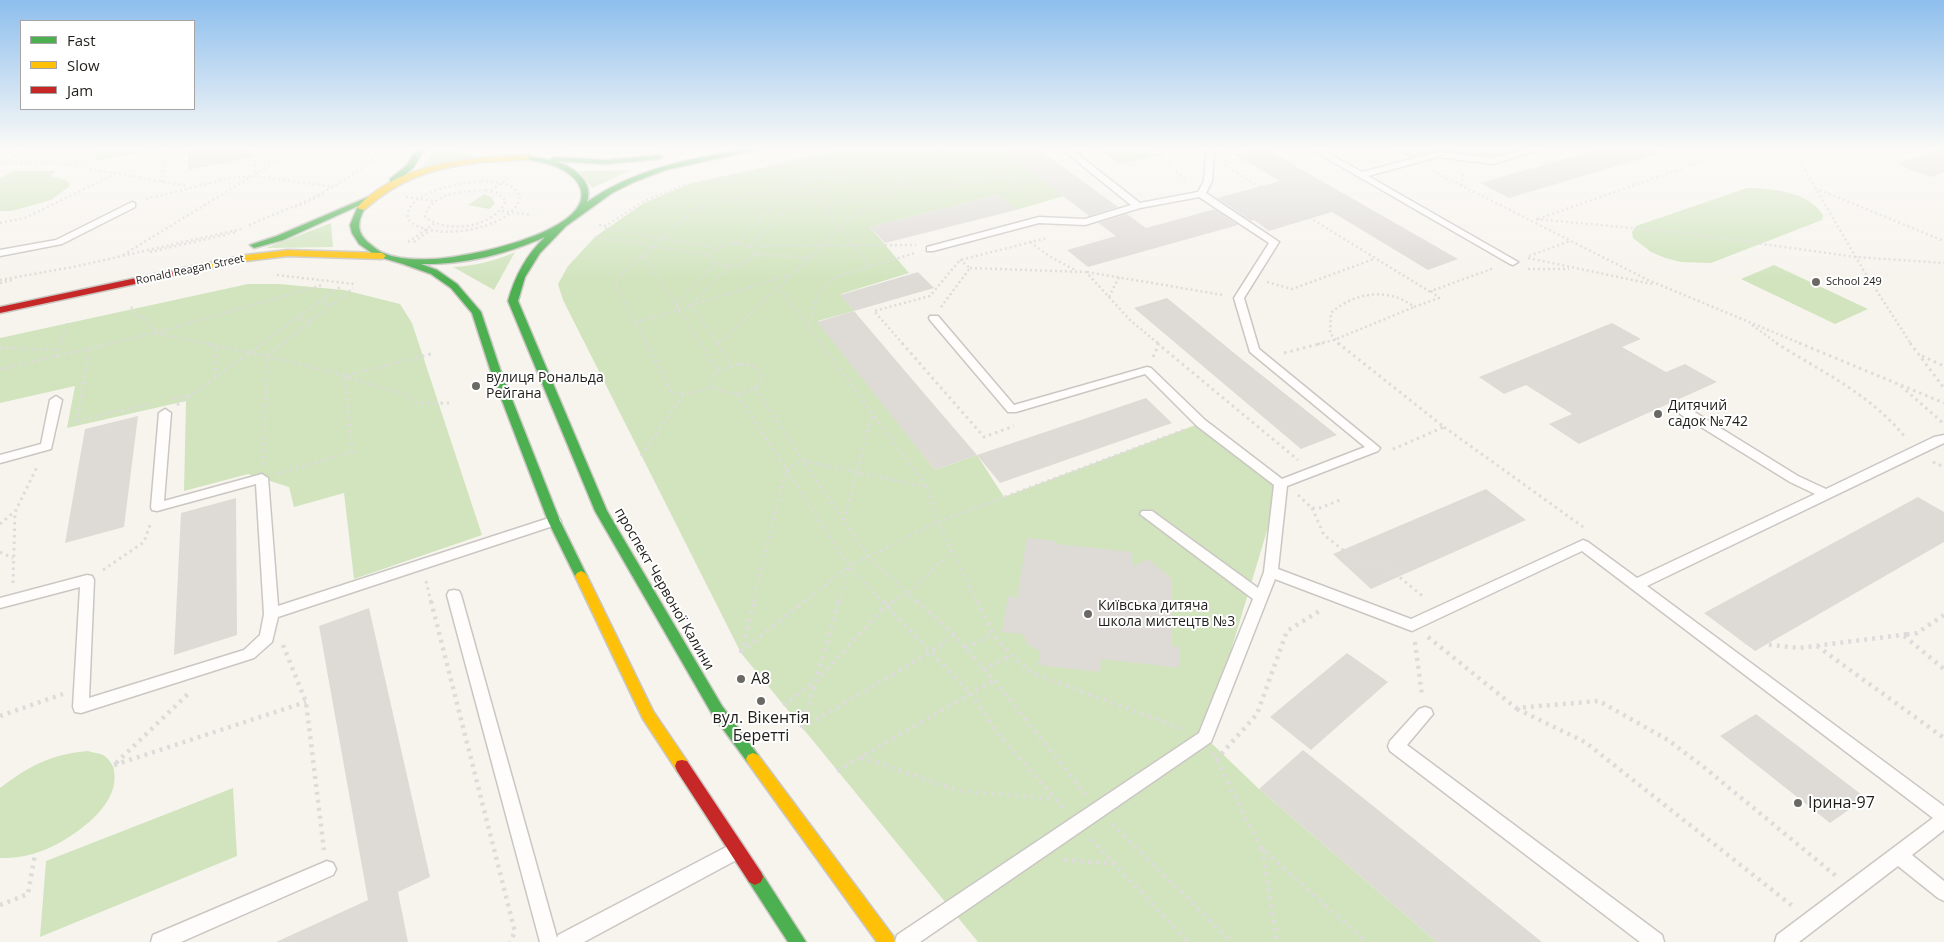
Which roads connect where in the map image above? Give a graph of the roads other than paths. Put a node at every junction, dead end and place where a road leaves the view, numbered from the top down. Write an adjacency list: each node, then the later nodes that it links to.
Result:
1 (379, 192): 7 (main road, Ronald Reagan Street)
2 (586, 192): 10 (main road)
3 (608, 192): 10 (main road)
4 (1120, 192): 9 (lane)
5 (1391, 192): 16 (lane)
6 (1201, 194): 9 (lane); 25 (lane)
7 (368, 199): 15 (main road); 17 (main road, Ronald Reagan Street)
8 (132, 205): 13 (lane)
9 (1138, 206): 12 (lane)
10 (576, 214): 11 (main road)
11 (562, 226): 14 (main road); 46 (main road, проспект Червоної Калини)
12 (930, 249)
13 (0, 253)
14 (403, 254): 15 (main road); 28 (main road)
15 (382, 256): 18 (main road, Ronald Reagan Street)
16 (1514, 262)
17 (58, 286)
18 (0, 310)
19 (934, 318): 25 (lane)
20 (56, 400): 24 (lane)
21 (1684, 411): 26 (lane)
22 (164, 414): 34 (lane)
23 (1944, 439): 26 (lane)
24 (0, 459)
25 (1288, 487): 29 (lane)
26 (1827, 494): 30 (lane)
27 (1147, 514): 32 (lane)
28 (554, 521): 34 (lane); 38 (main road)
29 (1271, 572): 30 (lane); 32 (lane)
30 (1636, 585): 36 (lane)
31 (454, 595): 43 (lane)
32 (1261, 598): 47 (lane)
33 (6, 602): 34 (lane)
34 (271, 614)
35 (1425, 714): 48 (lane)
36 (1944, 816)
37 (1944, 820): 39 (lane)
38 (736, 851): 44 (lane); 45 (main road)
39 (1898, 855): 41 (lane); 49 (lane)
40 (326, 869): 42 (lane)
41 (1944, 892)
42 (160, 942)
43 (549, 942)
44 (564, 942)
45 (798, 942)
46 (887, 942)
47 (904, 942)
48 (1655, 942)
49 (1784, 942)

